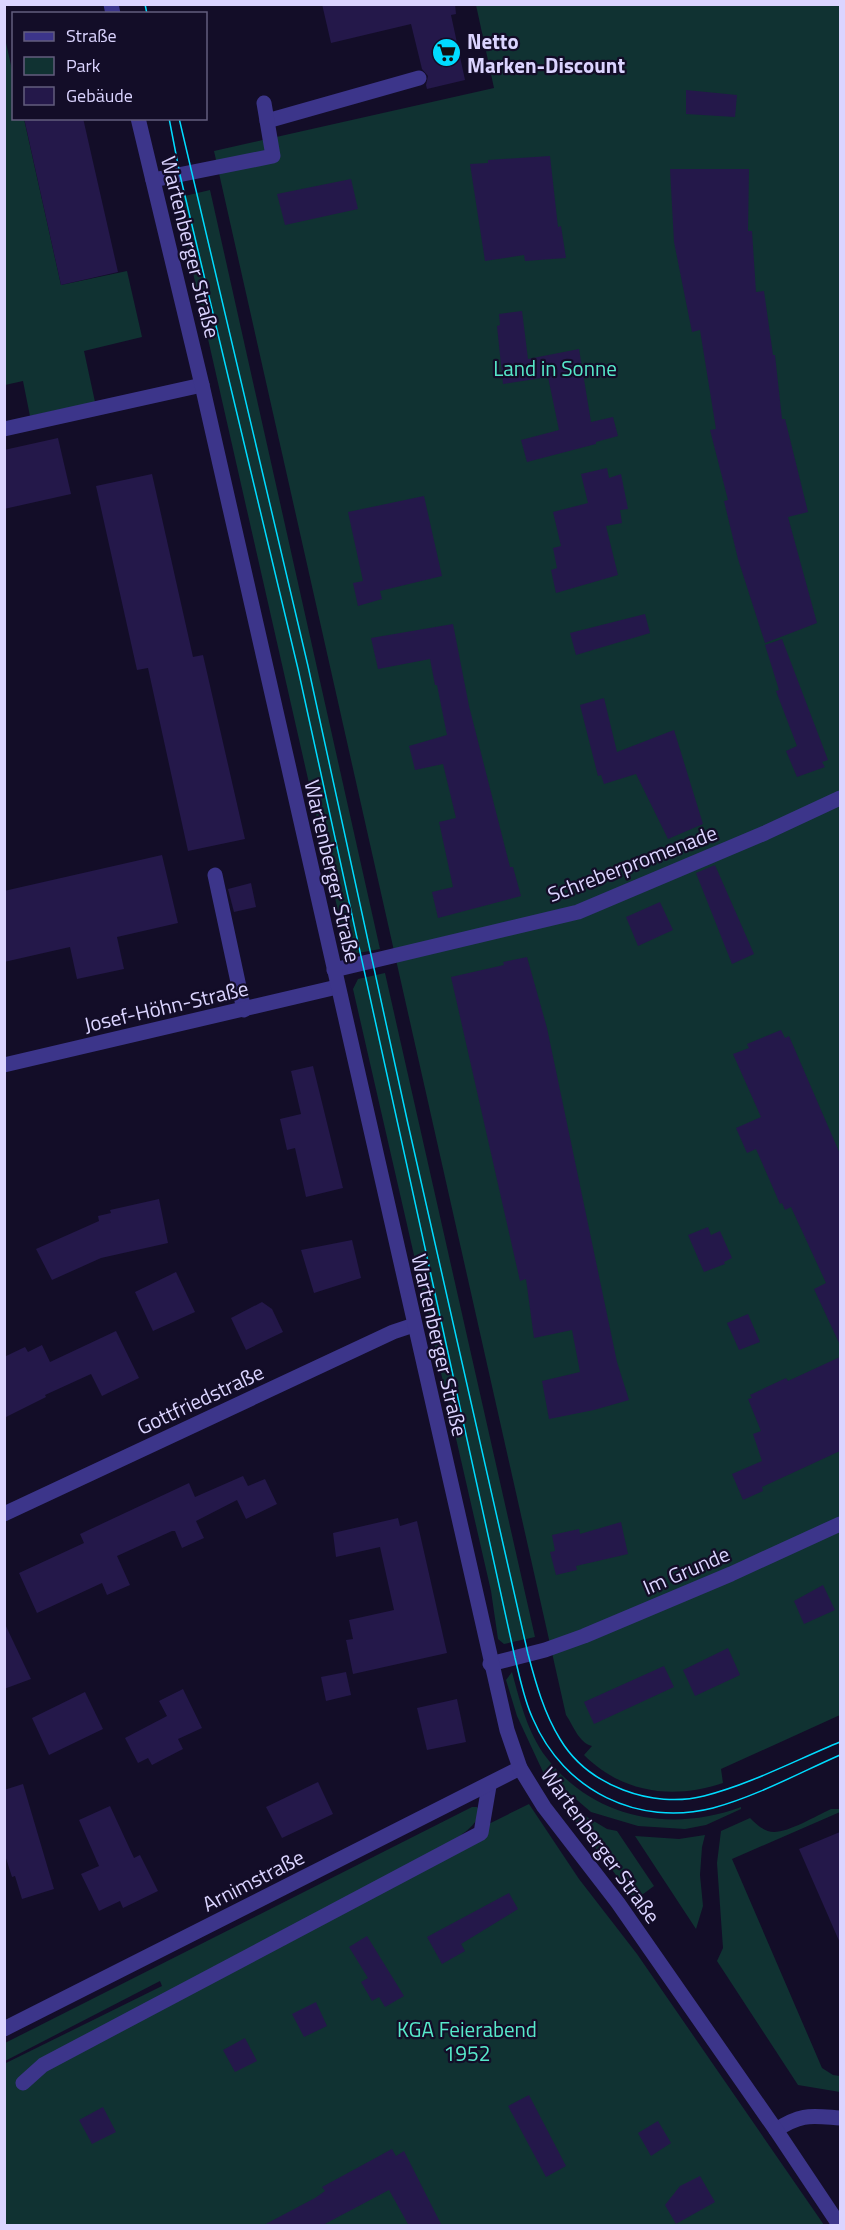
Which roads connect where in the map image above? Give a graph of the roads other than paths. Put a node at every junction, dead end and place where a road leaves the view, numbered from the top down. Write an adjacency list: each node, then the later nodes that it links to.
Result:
1 (419, 78): 4 (street)
2 (264, 103): 4 (street)
3 (138, 120): 5 (street, Wartenberger Straße)
4 (267, 121): 5 (street)
5 (153, 180): 6 (street, Wartenberger Straße)
6 (202, 385): 7 (street); 10 (street, Wartenberger Straße)
7 (4, 429)
8 (840, 798): 10 (street, Schreberpromenade)
9 (215, 875): 12 (street)
10 (334, 970): 11 (street, Wartenberger Straße)
11 (337, 987): 12 (street, Josef-Höhn-Straße); 14 (street, Wartenberger Straße)
12 (244, 1010): 13 (street, Josef-Höhn-Straße)
13 (4, 1065)
14 (414, 1325): 15 (street, Gottfriedstraße); 17 (street, Wartenberger Straße)
15 (4, 1514)
16 (840, 1524): 17 (street, Im Grunde)
17 (490, 1664): 18 (street, Wartenberger Straße)
18 (520, 1768): 19 (street, Arnimstraße); 23 (street, Wartenberger Straße)
19 (489, 1786): 20 (street, Arnimstraße); 21 (street)
20 (4, 2028)
21 (23, 2083)
22 (840, 2118): 23 (street)
23 (776, 2130): 24 (street, Wartenberger Straße)
24 (840, 2226)

